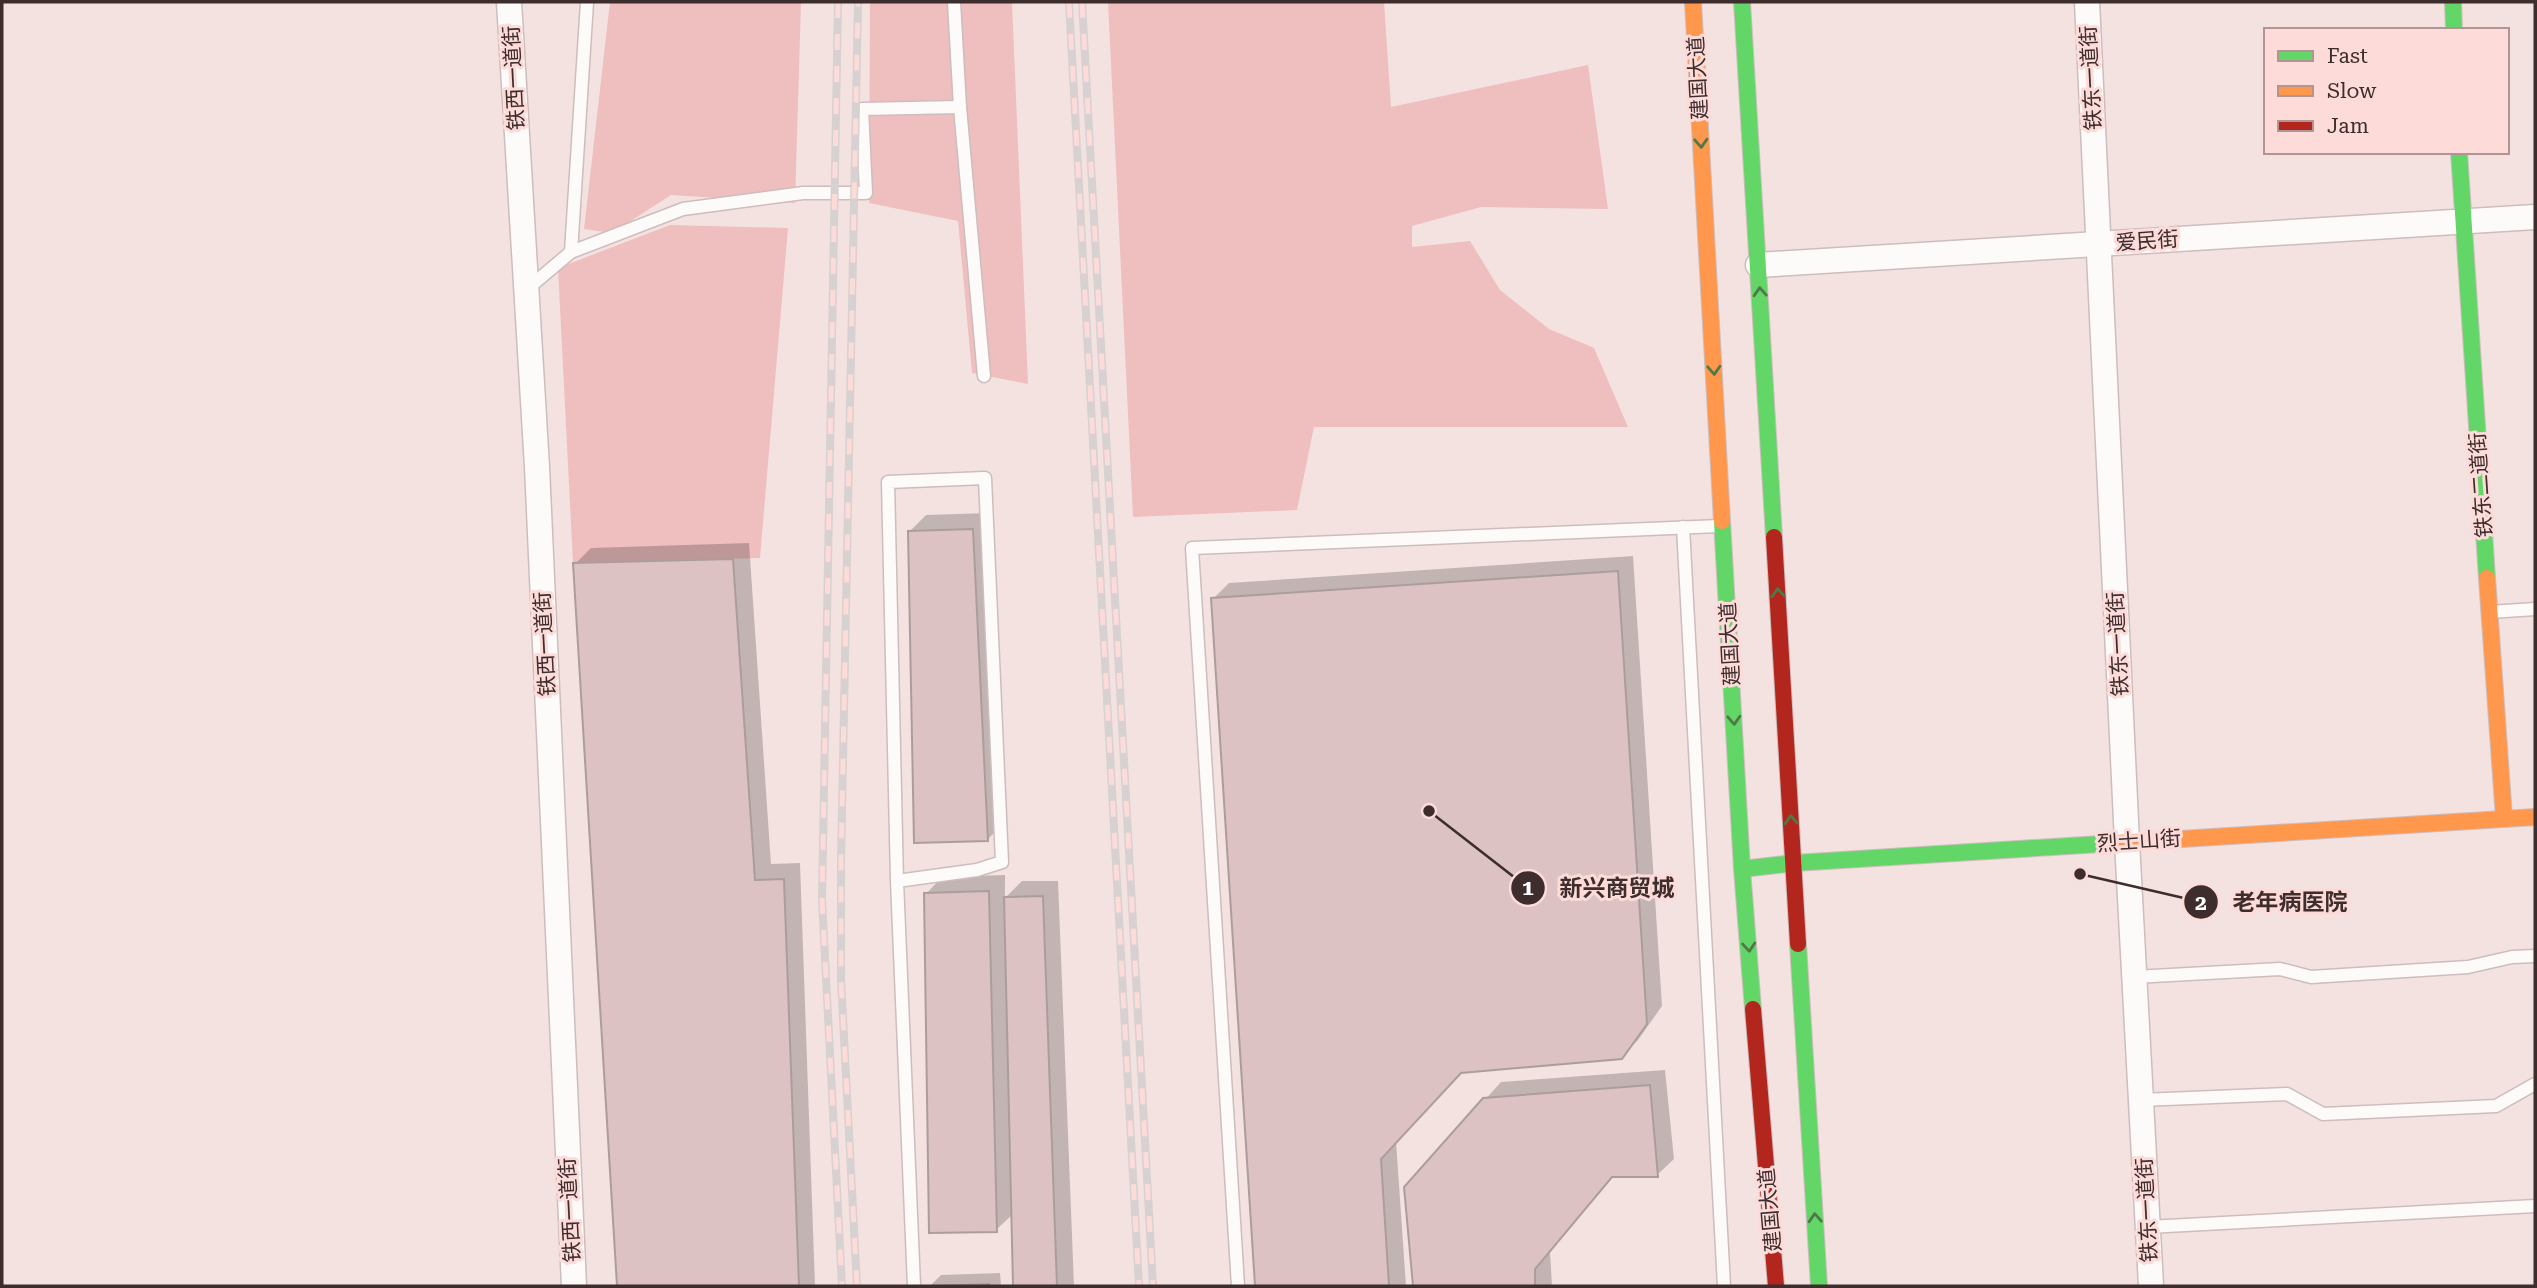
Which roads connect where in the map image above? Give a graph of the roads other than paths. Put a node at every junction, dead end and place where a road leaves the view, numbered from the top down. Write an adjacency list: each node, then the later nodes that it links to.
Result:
1 (509, 2): 16 (street, 铁西一道街)
2 (587, 2): 14 (lane)
3 (954, 2): 9 (lane)
4 (1693, 2): 18 (main road, 建国大道, one-way to 18)
5 (1742, 2): 15 (main road, 建国大道)
6 (2087, 2): 13 (street, 铁东一道街)
7 (2453, 2): 8 (main road)
8 (2454, 28)
9 (960, 107): 14 (lane); 17 (lane)
10 (2459, 154): 12 (main road, 铁东二道街)
11 (2535, 216): 12 (street, 爱民街)
12 (2462, 222): 13 (street, 爱民街); 21 (main road, 铁东二道街)
13 (2099, 244): 15 (street, 爱民街); 24 (street, 铁东一道街)
14 (571, 252): 16 (lane)
15 (1758, 265): 25 (main road, 建国大道, one-way to 15)
16 (526, 290): 34 (street, 铁西一道街)
17 (984, 376)
18 (1723, 525): 19 (lane); 26 (main road, 建国大道, one-way to 26)
19 (1683, 527): 36 (lane); 37 (lane)
20 (2535, 609): 21 (lane)
21 (2490, 612): 23 (main road, 铁东二道街)
22 (2535, 817): 23 (main road, 烈士山街)
23 (2504, 818): 24 (main road, 烈士山街)
24 (2127, 842): 25 (main road, 烈士山街); 29 (street, 铁东一道街)
25 (1794, 863): 26 (main road, 烈士山街); 39 (main road, 建国大道, one-way to 25)
26 (1742, 869): 38 (main road, 建国大道, one-way to 38)
27 (897, 881): 27 (lane); 35 (lane)
28 (2535, 956): 29 (lane)
29 (2134, 977): 31 (street, 铁东一道街)
30 (2535, 1084): 31 (lane)
31 (2141, 1100): 33 (street, 铁东一道街)
32 (2535, 1206): 33 (lane)
33 (2148, 1227): 40 (street, 铁东一道街)
34 (574, 1286)
35 (914, 1286)
36 (1238, 1286)
37 (1724, 1286)
38 (1776, 1286)
39 (1819, 1286)
40 (2151, 1286)

